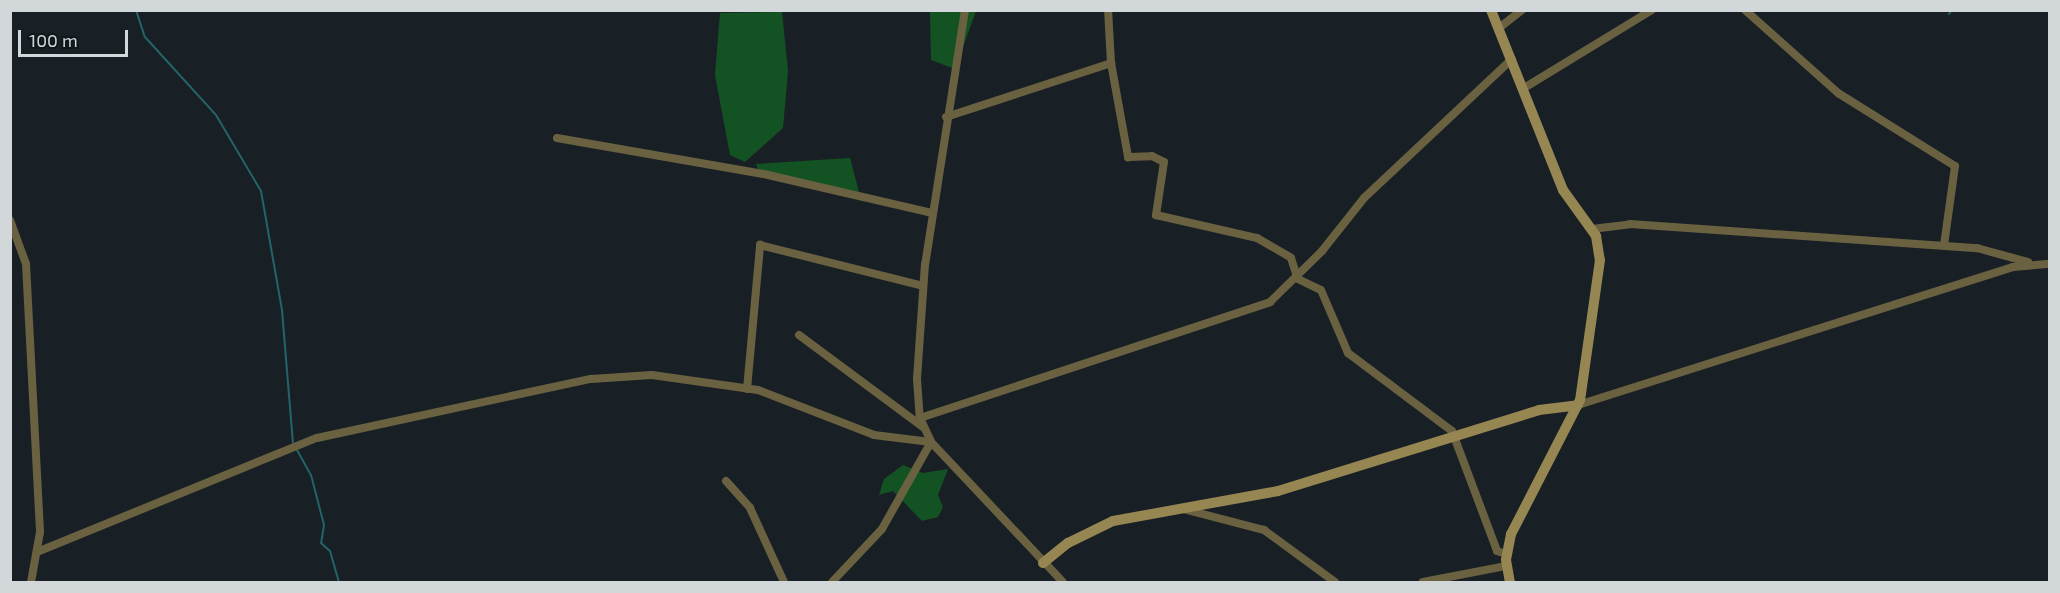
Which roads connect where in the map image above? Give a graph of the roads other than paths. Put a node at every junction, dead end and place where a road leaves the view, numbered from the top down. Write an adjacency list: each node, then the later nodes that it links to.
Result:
1 (965, 10): 11 (street)
2 (1108, 10): 9 (street)
3 (1491, 10): 7 (street)
4 (1522, 10): 7 (street)
5 (1652, 10): 10 (street)
6 (1745, 10): 16 (street)
7 (1499, 28): 8 (street)
8 (1512, 59): 10 (street); 19 (street)
9 (1111, 63): 11 (street); 19 (street)
10 (1524, 88): 15 (street)
11 (946, 117): 13 (street)
12 (557, 138): 13 (street)
13 (932, 213): 20 (street)
14 (10, 220): 30 (street)
15 (1592, 229): 16 (street); 23 (street)
16 (1944, 245): 17 (street)
17 (2029, 262): 18 (street); 23 (street)
18 (2049, 264)
19 (1296, 275): 24 (street); 26 (street)
20 (923, 286): 22 (street); 24 (street)
21 (799, 335): 25 (street)
22 (747, 388): 27 (street); 30 (street)
23 (1578, 405): 26 (street); 31 (street)
24 (920, 418): 25 (street)
25 (924, 428): 27 (street)
26 (1454, 436): 29 (street); 31 (street)
27 (931, 442): 32 (street); 36 (street)
28 (726, 481): 35 (street)
29 (1183, 509): 32 (street); 38 (street)
30 (37, 552): 34 (street)
31 (1506, 554): 33 (street)
32 (1043, 563): 37 (street)
33 (1506, 566): 39 (street); 40 (street)
34 (31, 582)
35 (784, 582)
36 (832, 582)
37 (1063, 582)
38 (1335, 582)
39 (1423, 582)
40 (1510, 582)

